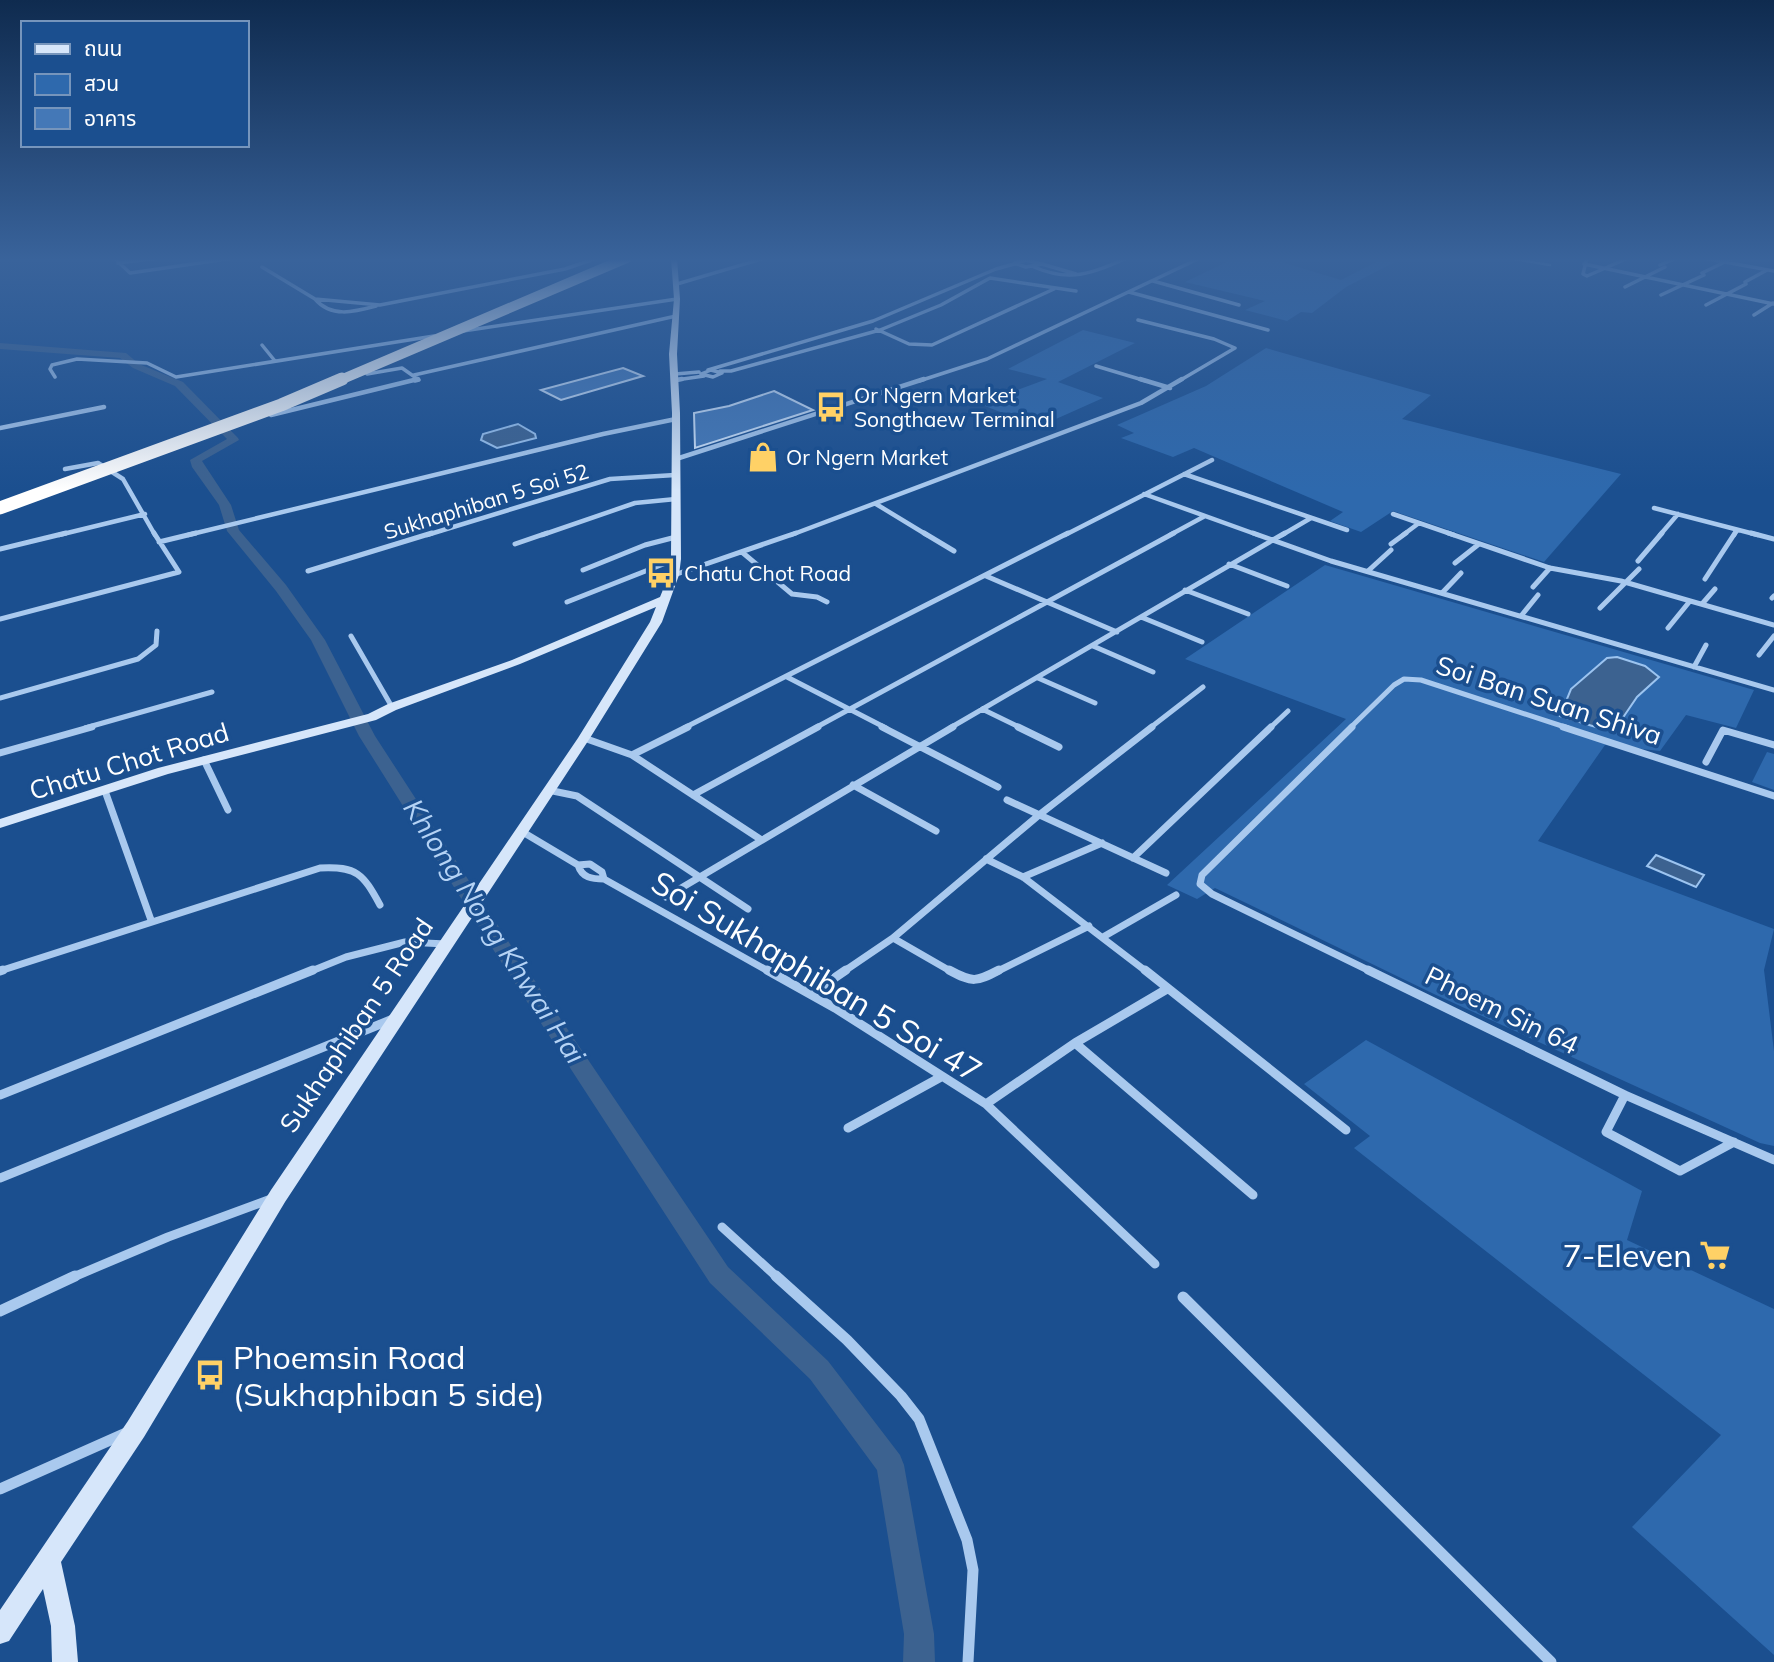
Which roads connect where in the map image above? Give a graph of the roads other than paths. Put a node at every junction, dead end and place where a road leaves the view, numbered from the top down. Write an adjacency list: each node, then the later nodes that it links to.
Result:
1 (431, 336): 32 (highway)
2 (440, 336): 13 (street)
3 (444, 336): 34 (highway, bridge)
4 (589, 336): 17 (street)
5 (676, 336): 19 (main road, Sukhaphiban 5 Road)
6 (823, 336): 15 (street)
7 (858, 336): 15 (street)
8 (889, 336): 9 (street)
9 (953, 336)
10 (1036, 336): 25 (street)
11 (1198, 336): 20 (street)
12 (261, 345): 13 (street)
13 (275, 361): 18 (street)
14 (1096, 366): 20 (street)
15 (705, 373): 19 (street)
16 (367, 374): 17 (street)
17 (414, 375): 23 (street)
18 (55, 377)
19 (676, 377): 22 (main road, Sukhaphiban 5 Road)
20 (1171, 388): 33 (street)
21 (104, 407): 24 (street)
22 (676, 419): 25 (main road, Sukhaphiban 5 Road); 47 (street)
23 (250, 420)
24 (0, 428)
25 (676, 459): 29 (main road, Sukhaphiban 5 Road)
26 (1212, 460): 28 (street)
27 (65, 469): 36 (street)
28 (1184, 474): 30 (street); 40 (street)
29 (675, 475): 31 (main road, Sukhaphiban 5 Road); 60 (street, Sukhaphiban 5 Soi 52)
30 (1144, 494): 39 (street); 64 (street)
31 (676, 499): 44 (main road, Sukhaphiban 5 Road); 48 (street)
32 (0, 501)
33 (876, 504): 51 (street); 52 (street)
34 (0, 508)
35 (1654, 508): 38 (street)
36 (145, 514): 47 (street); 50 (street)
37 (1393, 514): 41 (street)
38 (1678, 514): 43 (street); 54 (street)
39 (1205, 516): 46 (street); 77 (street)
40 (1311, 518): 42 (street); 46 (street)
41 (1419, 523): 49 (street); 61 (street)
42 (1347, 530)
43 (1737, 530): 45 (street); 65 (street)
44 (676, 537): 53 (main road, Sukhaphiban 5 Road); 59 (street)
45 (1774, 539)
46 (1272, 541): 56 (street); 61 (street)
47 (159, 542): 83 (street)
48 (516, 544)
49 (1479, 544): 55 (street); 57 (street)
50 (0, 549)
51 (954, 551)
52 (743, 553): 63 (street); 76 (street)
53 (676, 559): 63 (main road, Sukhaphiban 5 Road); 75 (street)
54 (1638, 561)
55 (1455, 563)
56 (1229, 564): 67 (street); 70 (street)
57 (1550, 568): 66 (street); 68 (street)
58 (1639, 569): 66 (street)
59 (583, 570)
60 (308, 571)
61 (1368, 571): 71 (street)
62 (1461, 573): 71 (street)
63 (674, 575): 73 (main road, Sukhaphiban 5 Road)
64 (986, 576): 77 (street); 96 (street)
65 (1705, 579)
66 (1626, 583): 74 (street); 79 (street)
67 (1287, 586)
68 (1533, 587)
69 (1715, 589): 78 (street)
70 (1185, 590): 80 (street); 82 (street)
71 (1442, 593): 81 (street)
72 (1538, 595): 81 (street)
73 (665, 599): 103 (main road, Chatu Chot Road); 107 (main road, Sukhaphiban 5 Road)
74 (1690, 601): 78 (street); 85 (street)
75 (567, 602)
76 (827, 602)
77 (1046, 602): 87 (street); 105 (street)
78 (1702, 604): 84 (street)
79 (1600, 608)
80 (1248, 614)
81 (1521, 616): 94 (street)
82 (1141, 617): 87 (street); 90 (street)
83 (0, 619)
84 (1774, 625)
85 (1668, 628)
86 (157, 631): 101 (street)
87 (1116, 632): 92 (street)
88 (351, 636): 103 (street)
89 (1774, 636): 93 (street)
90 (1202, 642)
91 (1706, 645): 94 (street)
92 (1093, 646): 95 (street); 97 (street)
93 (1759, 655)
94 (1694, 667): 99 (street)
95 (1153, 672)
96 (787, 677): 105 (street); 112 (street)
97 (1038, 678): 102 (street); 104 (street)
98 (1203, 687): 123 (street)
99 (1774, 690)
100 (212, 691): 111 (street)
101 (0, 698)
102 (1095, 703)
103 (392, 708): 113 (main road, Chatu Chot Road)
104 (982, 709): 108 (street); 110 (street)
105 (849, 710): 108 (street); 119 (street)
106 (1288, 711): 129 (street)
107 (584, 738): 112 (street); 118 (main road, Sukhaphiban 5 Road)
108 (920, 746): 115 (street); 116 (street)
109 (1774, 746): 114 (street)
110 (1059, 747)
111 (0, 753)
112 (632, 755): 119 (street)
113 (204, 760): 117 (main road, Chatu Chot Road); 122 (street)
114 (1706, 762)
115 (853, 785): 126 (street); 127 (street)
116 (998, 787)
117 (105, 790): 124 (main road, Chatu Chot Road); 141 (street)
118 (548, 790): 125 (main road, Sukhaphiban 5 Road); 133 (street)
119 (693, 795): 127 (street)
120 (1774, 796): 136 (street, Soi Ban Suan Shiva)
121 (1007, 800): 123 (street)
122 (228, 810)
123 (1040, 815): 128 (street); 130 (street)
124 (0, 824)
125 (521, 831): 131 (street, Soi Sukhaphiban 5 Soi 47); 145 (main road, Sukhaphiban 5 Road)
126 (936, 831)
127 (760, 839): 133 (street)
128 (1101, 843): 129 (street); 134 (street)
129 (1133, 858): 132 (street)
130 (986, 859): 134 (street); 144 (street)
131 (578, 865): 135 (street, Soi Sukhaphiban 5 Soi 47); 135 (street, Soi Sukhaphiban 5 Soi 47)
132 (1166, 873)
133 (698, 876): 138 (street); 140 (street)
134 (1023, 877): 142 (street)
135 (604, 879): 148 (street, Soi Sukhaphiban 5 Soi 47)
136 (1212, 894): 153 (street, Phoem Sin 64)
137 (1176, 895): 143 (street)
138 (666, 897)
139 (380, 905): 141 (street)
140 (748, 909)
141 (151, 920): 146 (street)
142 (1088, 926): 143 (street); 144 (street)
143 (1103, 937): 147 (street)
144 (893, 938): 148 (street)
145 (446, 944): 149 (main road, Sukhaphiban 5 Road); 152 (street)
146 (0, 971)
147 (1167, 989): 150 (street); 156 (street)
148 (811, 994): 151 (street, Soi Sukhaphiban 5 Soi 47)
149 (396, 1018): 159 (street); 161 (main road, Sukhaphiban 5 Road)
150 (1075, 1043): 154 (street); 160 (street)
151 (941, 1077): 154 (street, Soi Sukhaphiban 5 Soi 47); 155 (street)
152 (0, 1095)
153 (1625, 1095): 157 (street, Phoem Sin 64); 157 (street)
154 (986, 1104): 163 (street, Soi Sukhaphiban 5 Soi 47)
155 (848, 1128)
156 (1346, 1130)
157 (1734, 1142): 158 (street, Phoem Sin 64)
158 (1774, 1160)
159 (0, 1178)
160 (1253, 1195)
161 (278, 1196): 165 (street); 166 (main road, Sukhaphiban 5 Road)
162 (722, 1227): 171 (street)
163 (1155, 1264)
164 (1183, 1297): 172 (street)
165 (0, 1311)
166 (136, 1429): 167 (street); 168 (main road, Sukhaphiban 5 Road)
167 (0, 1489)
168 (48, 1559): 169 (main road, Sukhaphiban 5 Road); 170 (main road)
169 (0, 1632)
170 (65, 1662)
171 (968, 1662)
172 (1551, 1662)

